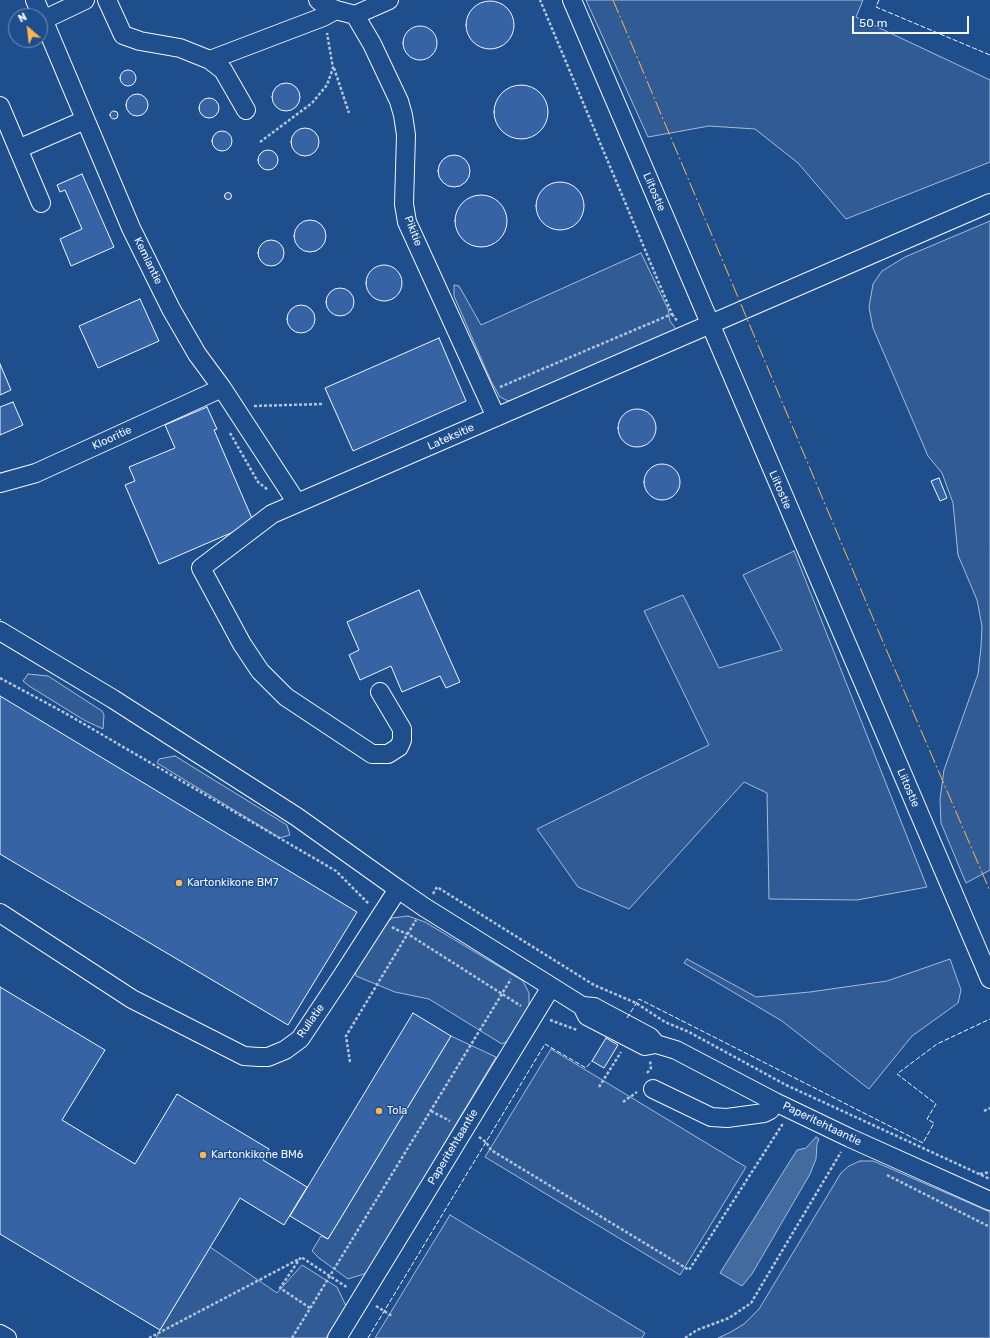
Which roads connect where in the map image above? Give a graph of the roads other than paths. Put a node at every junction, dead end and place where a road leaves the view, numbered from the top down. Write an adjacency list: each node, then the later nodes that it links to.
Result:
1 (85, 0): 7 (street)
2 (108, 0): 9 (street)
3 (389, 0): 6 (street)
4 (572, 0): 16 (street, Liitostie)
5 (326, 9): 6 (street); 9 (street)
6 (355, 15): 18 (street, Pikitie)
7 (48, 18)
8 (48, 32): 12 (street, Kemiantie)
9 (210, 60): 11 (street)
10 (0, 106): 13 (street)
11 (246, 110)
12 (85, 120): 13 (street); 17 (street, Kemiantie)
13 (18, 149): 14 (street)
14 (41, 203)
15 (990, 203): 16 (street, Lateksitie)
16 (711, 324): 18 (street, Lateksitie); 25 (street, Liitostie)
17 (222, 388): 19 (street, Klooritie); 20 (street, Kemiantie)
18 (496, 417): 20 (street, Lateksitie)
19 (0, 483)
20 (294, 498): 22 (street, Lateksitie)
21 (0, 631): 23 (street)
22 (380, 692)
23 (398, 889): 24 (street, Rullatie); 26 (street)
24 (0, 913)
25 (990, 979)
26 (551, 987): 28 (street, Paperitehtaantie); 32 (street, Paperitehtaantie)
27 (653, 1089): 28 (street)
28 (775, 1102): 29 (street, Paperitehtaantie)
29 (990, 1201)
30 (0, 1334): 31 (street)
31 (7, 1338)
32 (337, 1338)

